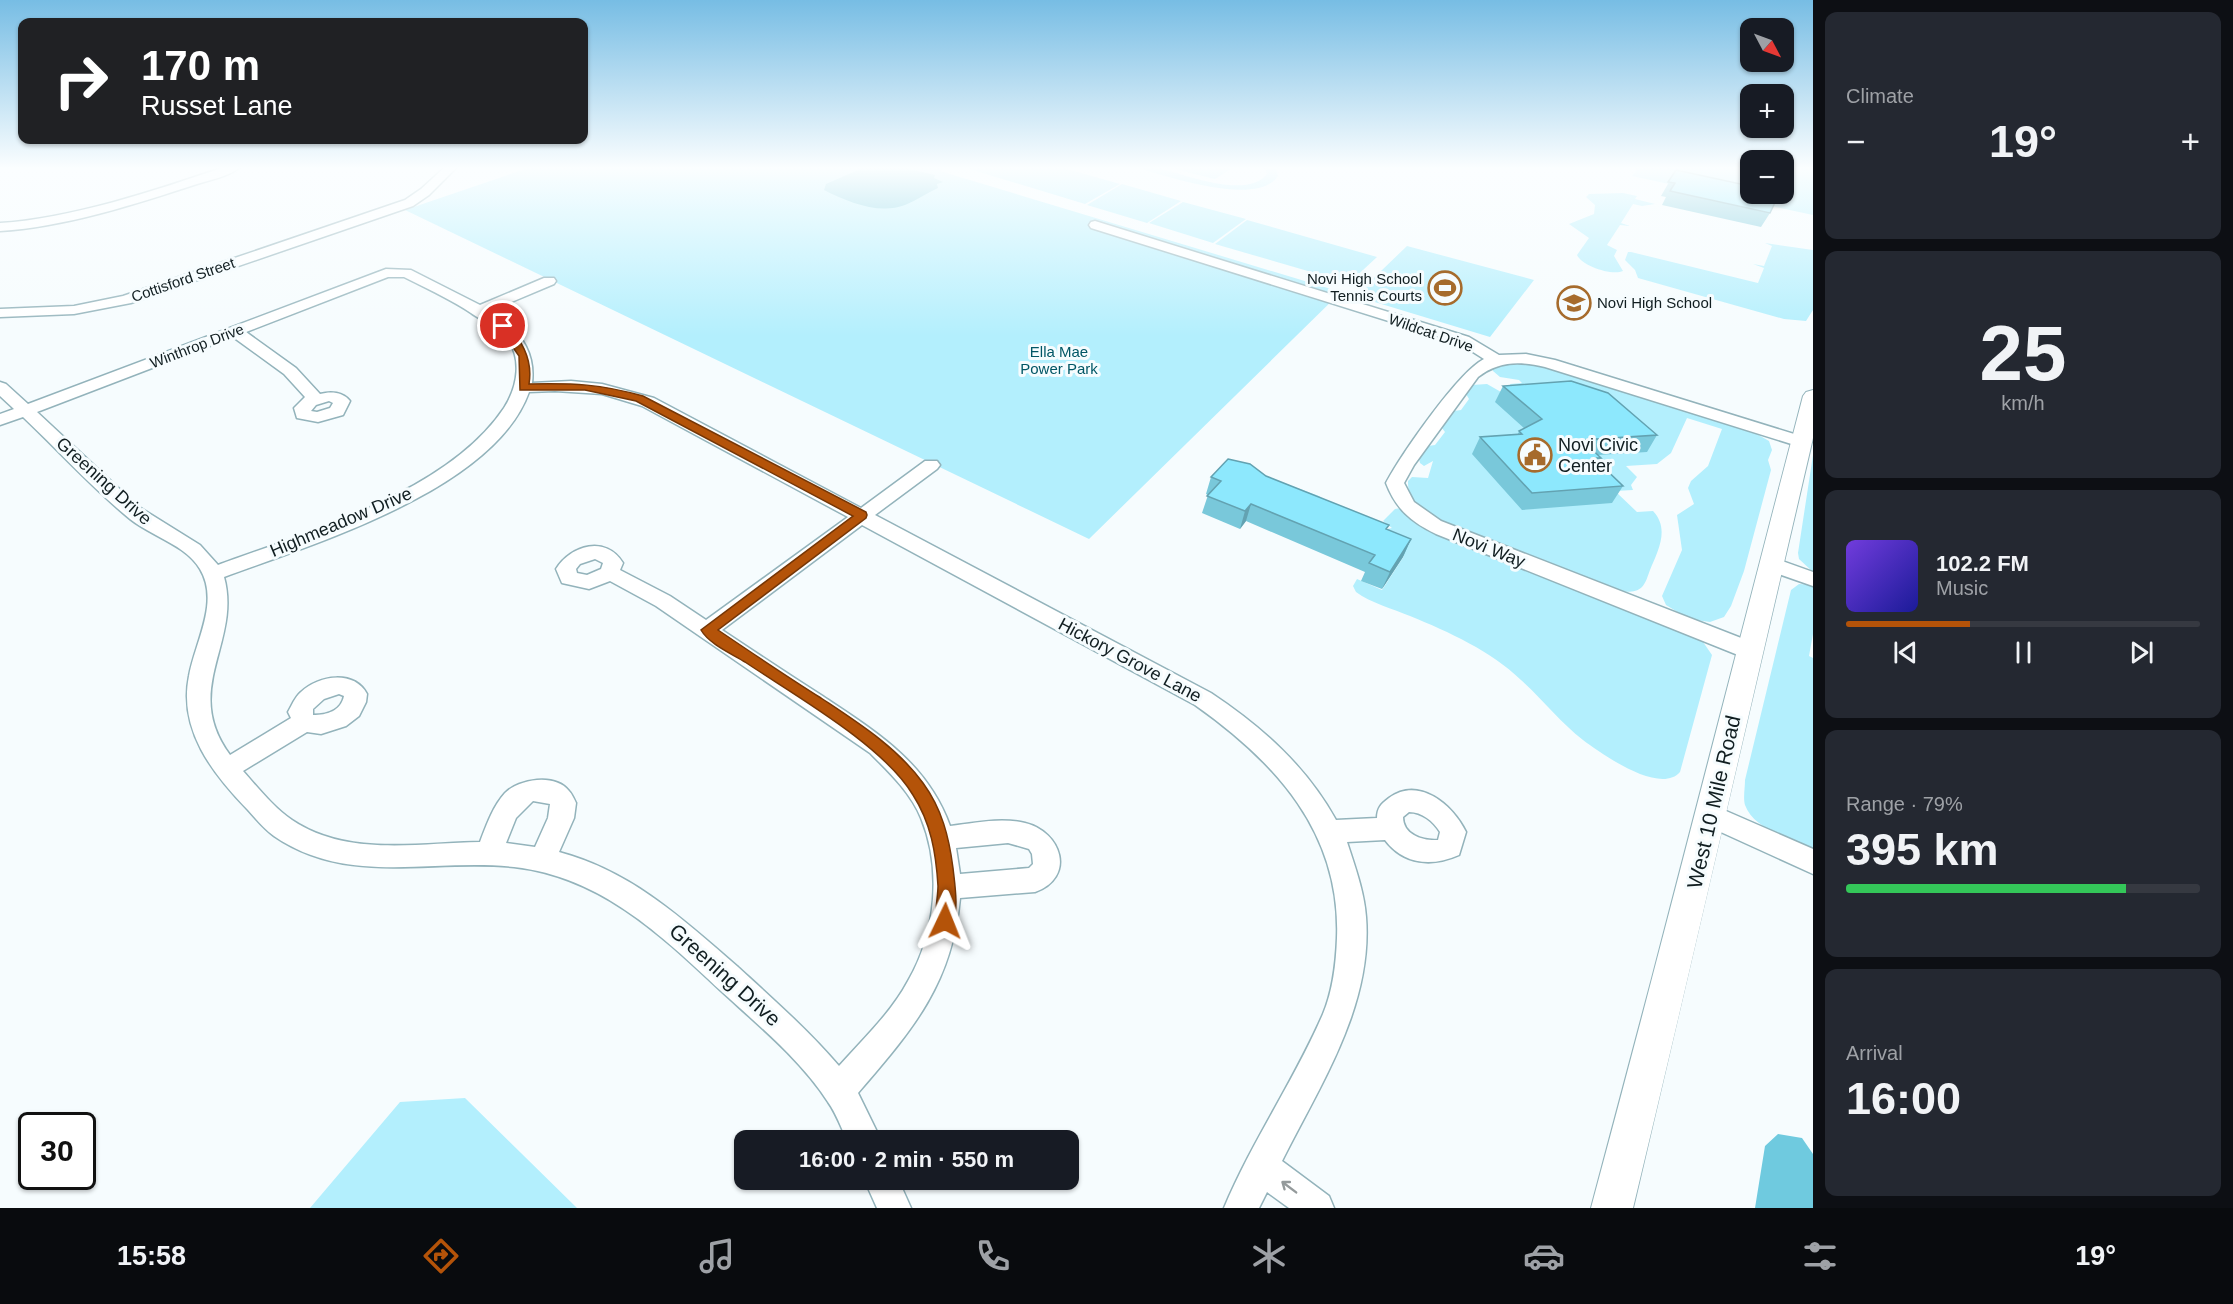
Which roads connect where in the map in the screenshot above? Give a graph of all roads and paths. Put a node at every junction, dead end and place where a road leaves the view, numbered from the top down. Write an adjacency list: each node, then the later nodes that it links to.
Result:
1 (32, 223): 4 (street)
2 (349, 223): 8 (street, Cottisford Street)
3 (1095, 225): 10 (street, Wildcat Drive)
4 (0, 227)
5 (395, 273): 7 (street, Highmeadow Drive); 9 (street, Winthrop Drive)
6 (549, 281): 7 (street)
7 (477, 311): 12 (street, Highmeadow Drive)
8 (0, 313)
9 (235, 331): 14 (street); 15 (street, Winthrop Drive)
10 (1496, 360): 17 (street, Wildcat Drive); 25 (street, Novi Way)
11 (0, 387): 15 (street, Greening Drive)
12 (524, 388): 19 (street, Hickory Grove Lane); 22 (street, Highmeadow Drive)
13 (1813, 396): 17 (main road, West 10 Mile Road)
14 (316, 399)
15 (25, 411): 16 (street, Winthrop Drive); 22 (street, Greening Drive)
16 (0, 420)
17 (1801, 442): 20 (main road, West 10 Mile Road)
18 (931, 465): 19 (street)
19 (861, 515): 24 (street); 30 (street, Hickory Grove Lane)
20 (1771, 564): 23 (street); 25 (main road, West 10 Mile Road)
21 (609, 573): 24 (street)
22 (213, 574): 27 (street, Greening Drive)
23 (1813, 579)
24 (708, 630): 31 (street)
25 (1751, 651): 28 (main road, West 10 Mile Road)
26 (304, 722): 27 (street)
27 (225, 770): 32 (street, Greening Drive)
28 (1710, 815): 34 (street); 43 (main road, West 10 Mile Road)
29 (1391, 828): 30 (street)
30 (1331, 832): 38 (street, Hickory Grove Lane)
31 (941, 838): 35 (street); 35 (street)
32 (489, 854): 33 (street, Greening Drive); 33 (street)
33 (542, 860): 36 (street, Greening Drive)
34 (1813, 862)
35 (946, 887): 36 (street)
36 (839, 1090): 37 (street, Greening Drive)
37 (860, 1130)
38 (1261, 1166): 41 (street, Hickory Grove Lane); 42 (street, one-way to 38)
39 (886, 1190): 40 (street)
40 (894, 1208)
41 (1241, 1208)
42 (1317, 1208)
43 (1612, 1208)

